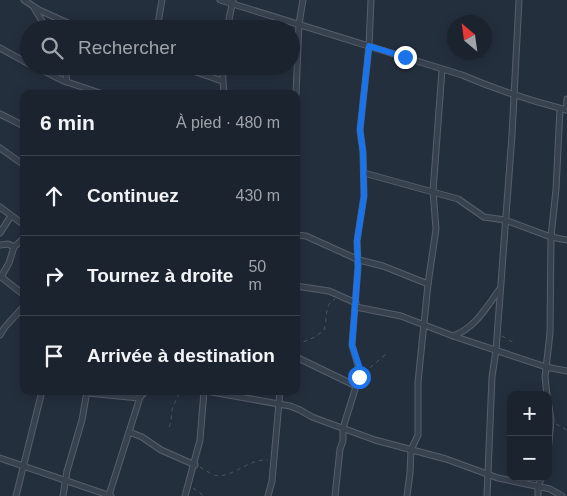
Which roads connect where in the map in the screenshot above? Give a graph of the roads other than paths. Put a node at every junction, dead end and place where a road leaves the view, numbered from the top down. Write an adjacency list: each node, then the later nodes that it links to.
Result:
1 (24, 0): 8 (street)
2 (162, 0): 11 (street)
3 (220, 0): 7 (street)
4 (303, 0): 14 (street)
5 (371, 0): 16 (street)
6 (519, 0): 30 (street)
7 (233, 2): 12 (street); 13 (street)
8 (32, 5): 9 (street); 10 (street)
9 (41, 20)
10 (62, 20)
11 (159, 20)
12 (229, 20)
13 (284, 20)
14 (300, 20)
15 (300, 24): 16 (street)
16 (369, 46): 19 (street); 37 (street)
17 (0, 48): 18 (street)
18 (20, 59)
19 (442, 70): 30 (street); 38 (street)
20 (53, 75): 26 (street)
21 (65, 75): 26 (street)
22 (205, 75): 25 (street)
23 (222, 75): 25 (street)
24 (297, 75): 29 (street)
25 (222, 81): 28 (street)
26 (67, 82): 27 (street)
27 (91, 90)
28 (223, 90)
29 (296, 90)
30 (515, 96): 32 (street); 41 (street)
31 (567, 99): 32 (street)
32 (564, 110): 45 (street)
33 (0, 114): 34 (street)
34 (20, 124)
35 (0, 148): 36 (street)
36 (20, 162)
37 (364, 173): 38 (street); 50 (street)
38 (433, 191): 41 (street); 52 (street)
39 (0, 207): 40 (street)
40 (11, 216): 42 (street); 43 (street)
41 (505, 220): 45 (street); 54 (street)
42 (20, 222)
43 (0, 233)
44 (300, 235): 50 (street)
45 (551, 237): 46 (street); 63 (street)
46 (567, 240)
47 (20, 242): 49 (street)
48 (0, 245): 49 (street)
49 (14, 247): 51 (street)
50 (359, 260): 52 (street); 56 (street)
51 (0, 276): 55 (street)
52 (428, 284): 58 (street)
53 (300, 287): 56 (street)
54 (500, 288): 60 (street); 61 (street)
55 (20, 292)
56 (356, 305): 58 (street); 65 (street)
57 (20, 310): 59 (street)
58 (424, 326): 60 (street); 79 (street)
59 (0, 335)
60 (452, 336): 61 (street)
61 (496, 350): 63 (street); 83 (street)
62 (300, 359): 65 (street)
63 (546, 367): 64 (street); 66 (street)
64 (567, 372)
65 (356, 386): 77 (street)
66 (547, 391)
67 (41, 395): 82 (street)
68 (86, 395): 84 (street)
69 (113, 395): 75 (street)
70 (140, 395): 75 (street)
71 (142, 395): 75 (street)
72 (205, 395): 81 (street)
73 (228, 395): 76 (street)
74 (280, 395): 76 (street)
75 (139, 398): 78 (street)
76 (279, 404): 77 (street); 91 (street)
77 (342, 428): 79 (street); 92 (street)
78 (129, 432): 81 (street); 89 (street)
79 (411, 450): 83 (street); 93 (street)
80 (0, 458): 82 (street)
81 (194, 465): 90 (street)
82 (25, 466): 84 (street); 87 (street)
83 (487, 474): 86 (street); 94 (street)
84 (65, 479): 88 (street); 89 (street)
85 (540, 481): 86 (street)
86 (538, 486): 95 (street); 96 (street)
87 (16, 496)
88 (63, 496)
89 (110, 496)
90 (185, 496)
91 (268, 496)
92 (335, 496)
93 (407, 496)
94 (487, 496)
95 (538, 496)
96 (562, 496)

